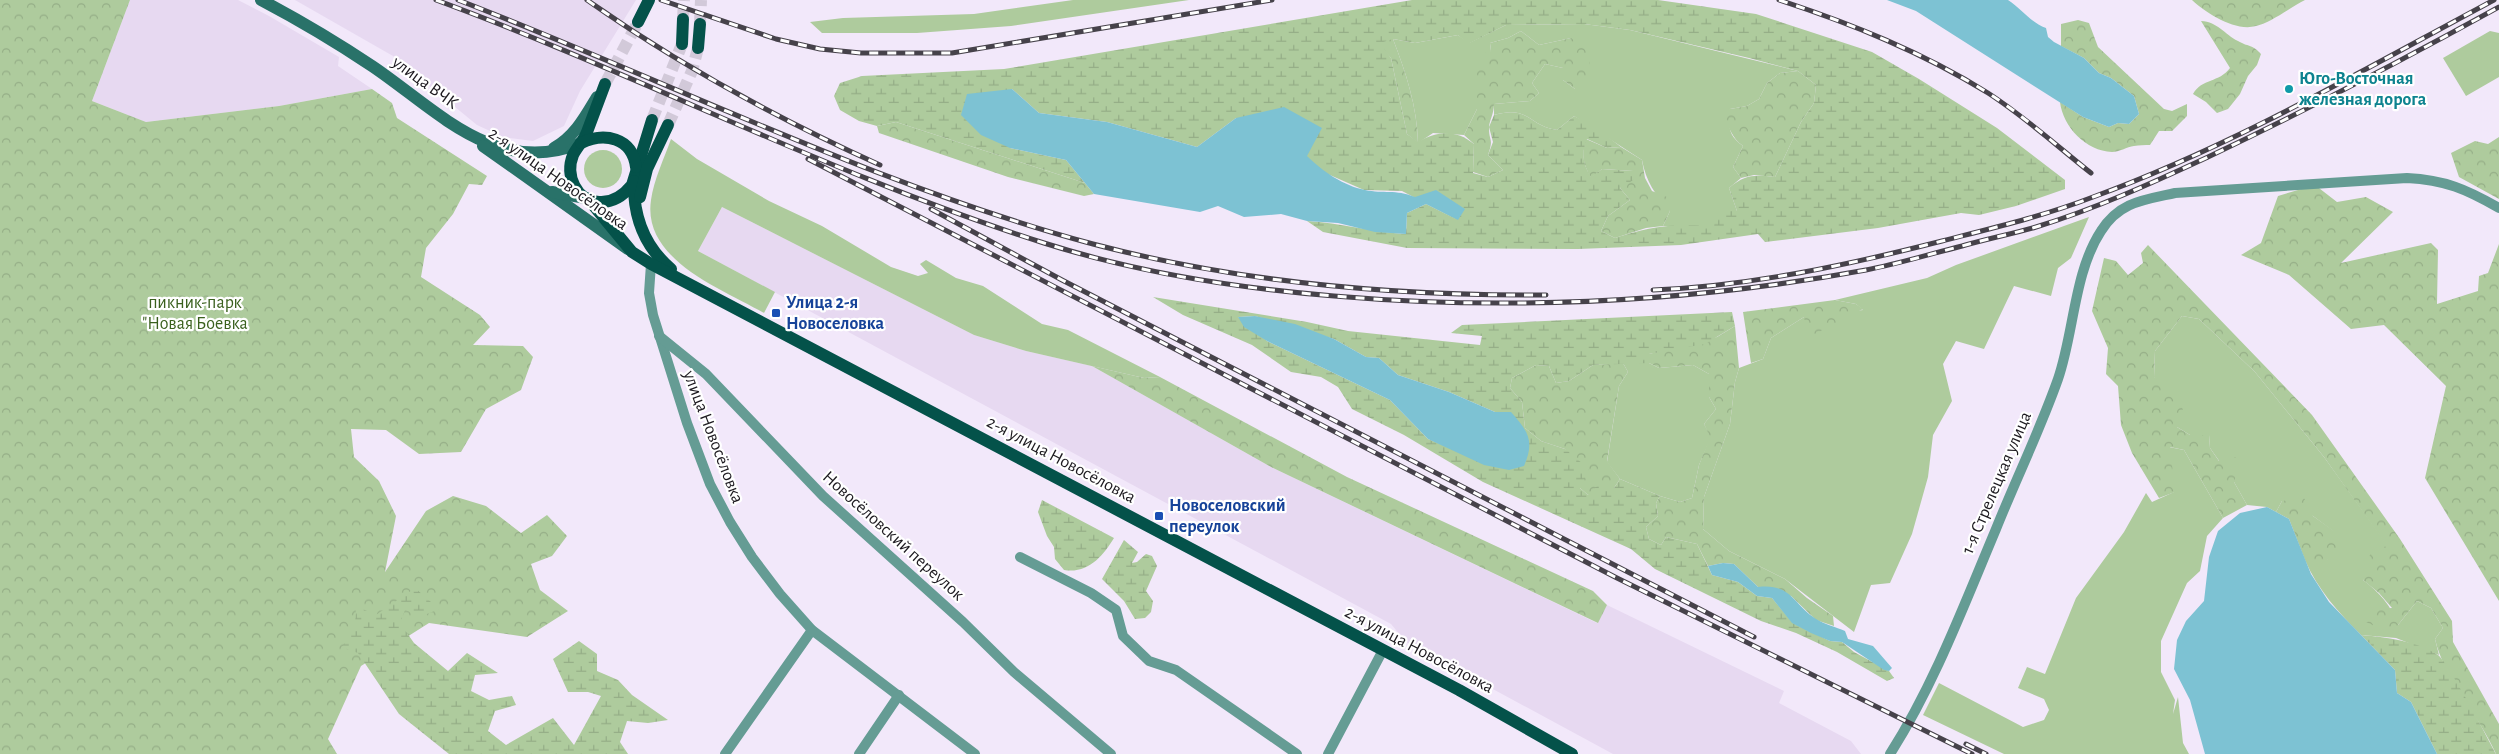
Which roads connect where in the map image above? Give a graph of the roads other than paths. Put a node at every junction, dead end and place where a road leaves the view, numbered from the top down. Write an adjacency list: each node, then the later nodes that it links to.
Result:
1 (261, 0): 10 (main road, улица ВЧК)
2 (649, 0): 4 (main road)
3 (683, 19): 6 (main road)
4 (638, 22)
5 (700, 24): 7 (main road)
6 (682, 44)
7 (698, 48)
8 (652, 120): 13 (main road)
9 (668, 125): 17 (main road)
10 (465, 133): 12 (main road, улица ВЧК); 14 (main road, 2-я улица Новосёловка)
11 (581, 143): 12 (main road, улица ВЧК); 12 (main road); 13 (main road); 15 (main road)
12 (547, 152)
13 (635, 172): 15 (main road); 17 (main road, 2-я улица Новосёловка)
14 (538, 186): 15 (main road); 18 (main road, 2-я улица Новосёловка)
15 (587, 199): 18 (main road, 2-я улица Новосёловка)
16 (2499, 208): 33 (street, 1-я Стрелецкая улица)
17 (639, 224): 20 (main road, 2-я улица Новосёловка)
18 (632, 252): 19 (main road, 2-я улица Новосёловка)
19 (651, 264): 20 (main road, 2-я улица Новосёловка); 21 (street, улица Новосёловка)
20 (691, 284): 24 (main road, 2-я улица Новосёловка)
21 (659, 336): 23 (street, улица Новосёловка); 29 (street, Новосёловский переулок)
22 (1020, 557): 30 (street)
23 (812, 630): 25 (street, улица Новосёловка); 26 (street)
24 (1383, 650): 31 (street); 32 (main road, 2-я улица Новосёловка)
25 (899, 695): 27 (street); 28 (street, улица Новосёловка)
26 (725, 754)
27 (859, 754)
28 (975, 754)
29 (1112, 754)
30 (1297, 754)
31 (1328, 754)
32 (1572, 754)
33 (1890, 754)

